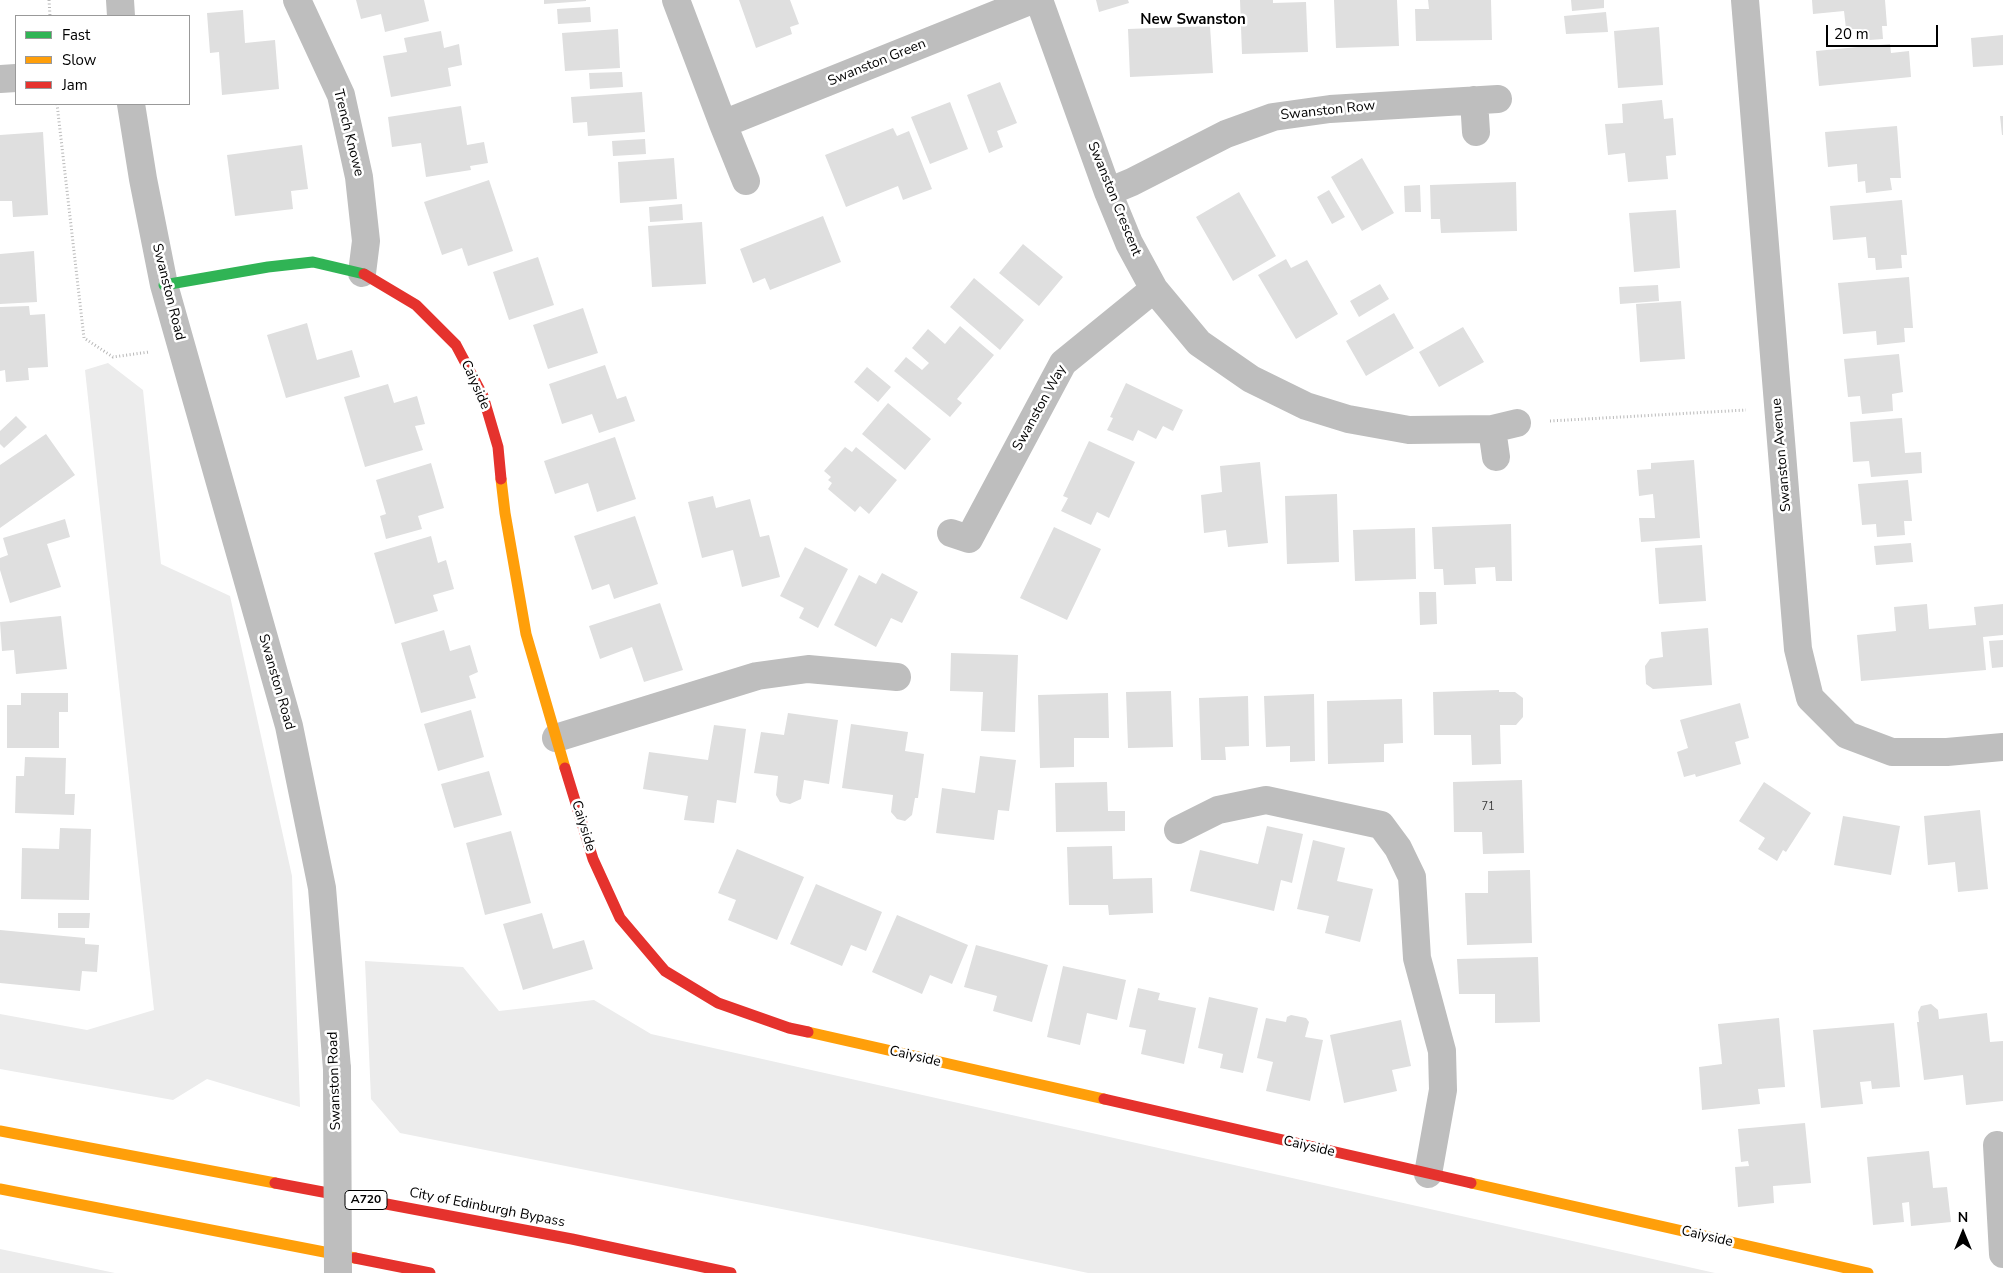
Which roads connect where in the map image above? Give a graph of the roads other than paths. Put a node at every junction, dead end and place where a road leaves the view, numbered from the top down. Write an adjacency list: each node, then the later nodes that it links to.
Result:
1 (120, 0): 7 (street)
2 (297, 0): 15 (street, Trench Knowe)
3 (676, 0): 11 (street)
4 (1032, 0): 11 (street, Swanston Green)
5 (1040, 0): 14 (street, Swanston Crescent)
6 (1745, 0): 22 (street, Swanston Avenue)
7 (121, 15)
8 (15, 78): 9 (street)
9 (0, 79)
10 (131, 105): 16 (street, Swanston Road)
11 (723, 124): 13 (street)
12 (1476, 132): 14 (street, Swanston Row)
13 (746, 181)
14 (1108, 192): 17 (street, Swanston Crescent)
15 (362, 274): 16 (main road, Caiyside); 21 (main road, Caiyside)
16 (164, 285): 29 (street, Swanston Road, bridge)
17 (1154, 289): 18 (street, Swanston Crescent); 19 (street, Swanston Way)
18 (1496, 457)
19 (951, 533)
20 (897, 677): 21 (street)
21 (556, 738): 26 (main road, Caiyside)
22 (2003, 747)
23 (1178, 830): 26 (street)
24 (0, 1131): 31 (main road, City of Edinburgh Bypass / A720)
25 (1996, 1146): 28 (street)
26 (1428, 1174): 32 (main road, Caiyside)
27 (0, 1189): 30 (main road)
28 (2003, 1254)
29 (338, 1273)
30 (430, 1273)
31 (731, 1273)
32 (1868, 1273)

